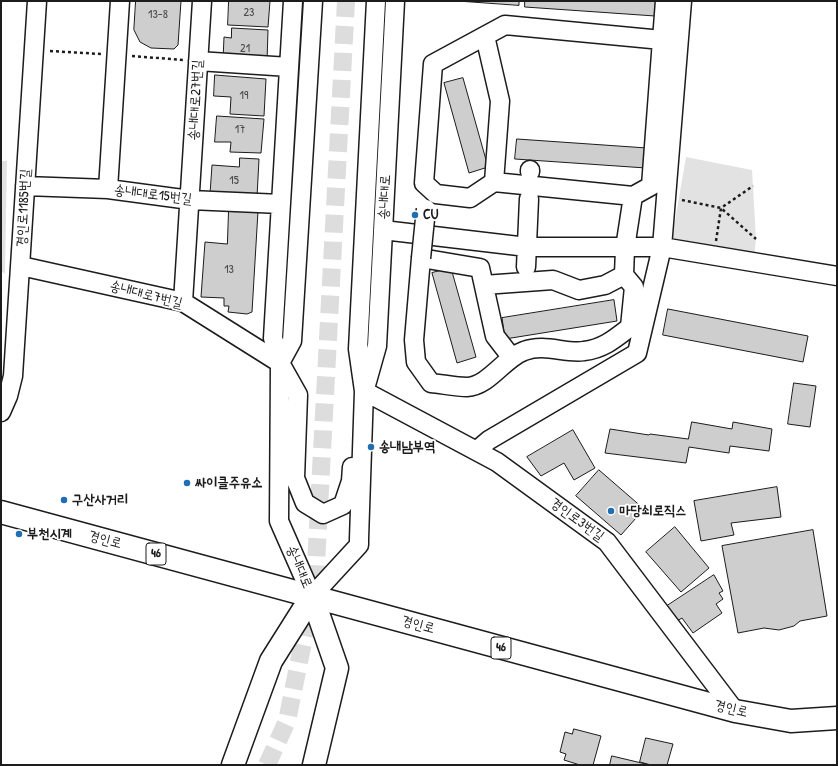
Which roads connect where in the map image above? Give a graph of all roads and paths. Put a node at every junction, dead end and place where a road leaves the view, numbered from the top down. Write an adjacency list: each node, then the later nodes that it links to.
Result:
1 (36, 1): 15 (street, 경인로1185번길)
2 (120, 1): 18 (street)
3 (202, 1): 12 (street, 송내대로27번길)
4 (293, 1): 13 (street, 송내대로)
5 (313, 1): 39 (street, 송내대로)
6 (376, 1): 40 (street, 송내대로)
7 (395, 1): 25 (street, 송내대로)
8 (665, 1): 11 (street)
9 (682, 1): 20 (street)
10 (484, 36): 11 (street); 14 (street); 17 (street)
11 (662, 40): 19 (street)
12 (198, 61): 13 (street); 22 (street, 송내대로27번길)
13 (289, 67): 23 (street, 송내대로)
14 (494, 182): 17 (street); 19 (street)
15 (25, 186): 18 (street, 송내대로15번길); 32 (street, 경인로1185번길)
16 (753, 186): 24 (path)
17 (428, 187): 31 (street, bridge)
18 (108, 189): 22 (street, 송내대로15번길)
19 (633, 196): 30 (street)
20 (666, 197): 24 (path); 29 (street)
21 (529, 199): 28 (street)
22 (190, 200): 23 (street, 송내대로15번길); 37 (street, 송내대로27번길)
23 (281, 204): 39 (street, 송내대로)
24 (721, 208): 26 (path); 27 (path)
25 (383, 230): 28 (street); 40 (street, 송내대로)
26 (756, 239)
27 (716, 244)
28 (526, 247): 30 (street); 33 (street)
29 (662, 247): 30 (street); 35 (street); 42 (street)
30 (625, 248): 34 (street)
31 (421, 258): 36 (street); 38 (street)
32 (21, 266): 37 (street, 송내대로7번길); 41 (street, 경인로1185번길)
33 (526, 267)
34 (624, 275): 36 (street); 38 (street)
35 (837, 276)
36 (484, 285): 38 (street)
37 (183, 302): 39 (street, 송내대로7번길)
38 (512, 358)
39 (280, 363): 40 (street); 44 (street, 송내대로)
40 (364, 391): 42 (street, 경인로3번길); 44 (street, 송내대로)
41 (1, 412)
42 (476, 451): 45 (street, 경인로3번길)
43 (1, 512): 44 (main road, 경인로 / 46)
44 (312, 596): 45 (main road, 경인로 / 46); 47 (main road); 48 (main road)
45 (734, 711): 46 (main road, 경인로 / 46)
46 (837, 718)
47 (233, 765)
48 (314, 765)

